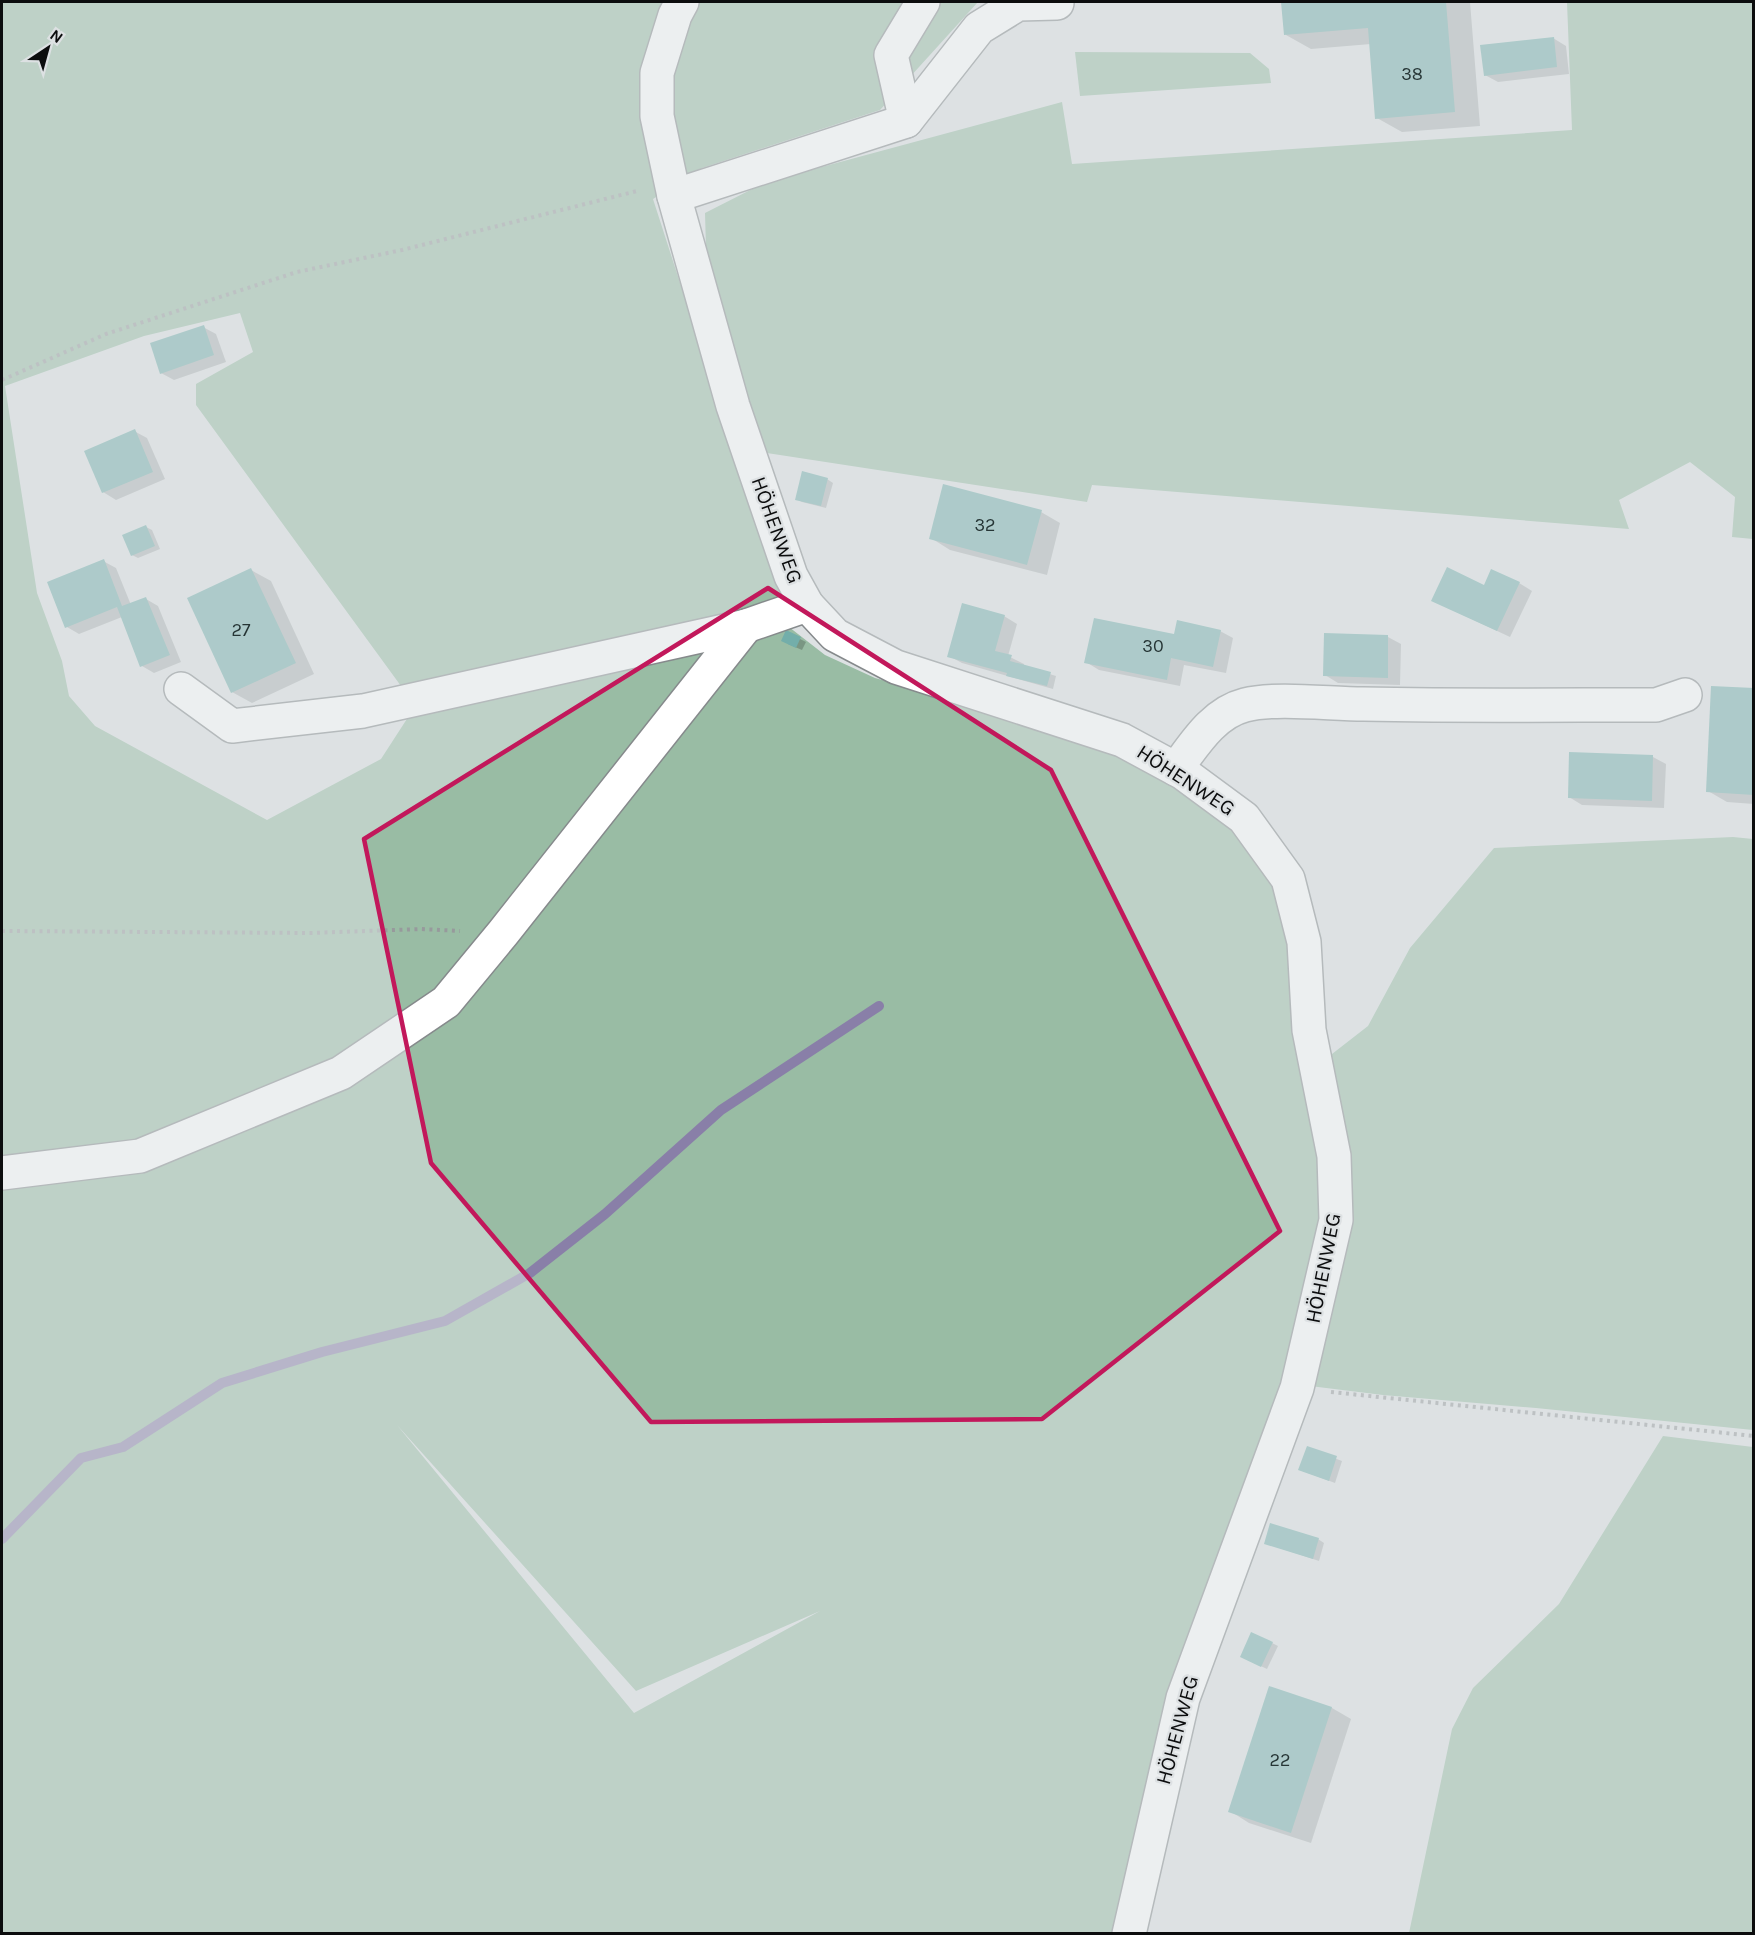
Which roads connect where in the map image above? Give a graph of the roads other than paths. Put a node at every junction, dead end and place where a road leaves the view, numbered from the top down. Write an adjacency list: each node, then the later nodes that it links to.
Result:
1 (682, 2): 5 (street, HÖHENWEG)
2 (923, 2): 4 (street)
3 (1058, 3): 4 (street)
4 (906, 121): 5 (street)
5 (672, 189): 6 (street, HÖHENWEG)
6 (807, 605): 7 (street); 10 (street, HÖHENWEG)
7 (746, 626): 8 (street); 11 (street)
8 (182, 689)
9 (1685, 695): 10 (street)
10 (1176, 769): 12 (street, HÖHENWEG)
11 (2, 1173)
12 (1129, 1934)

